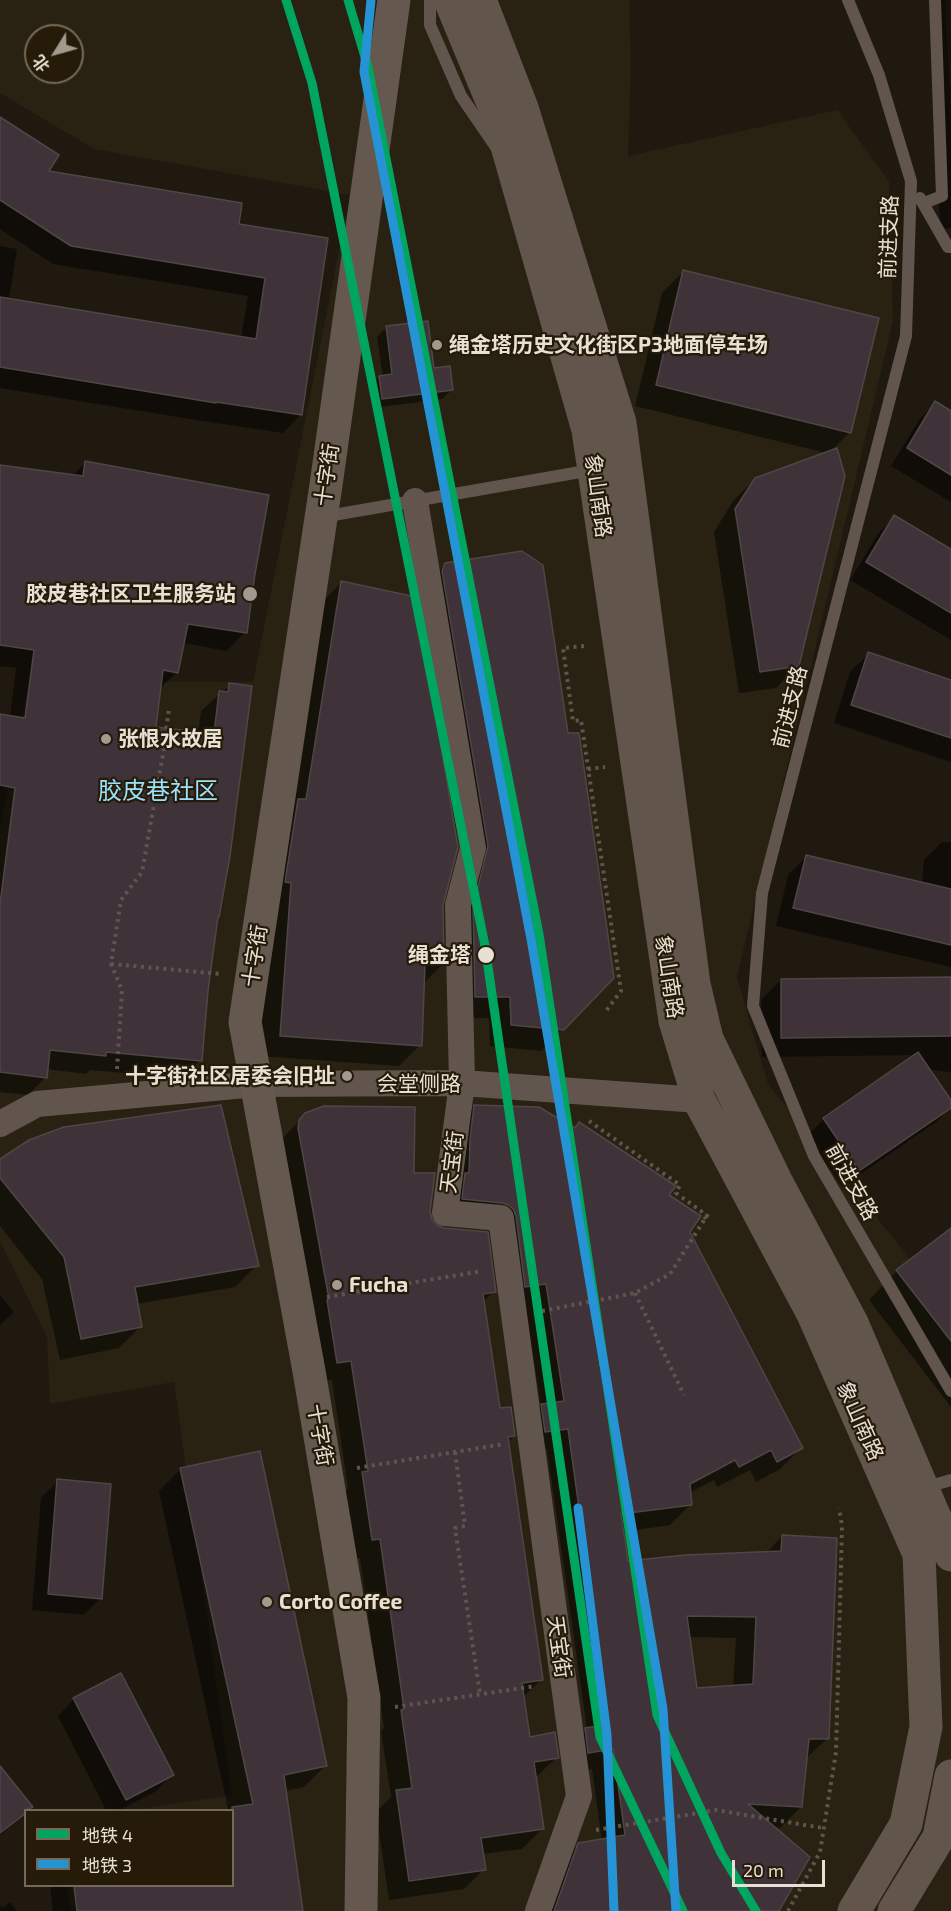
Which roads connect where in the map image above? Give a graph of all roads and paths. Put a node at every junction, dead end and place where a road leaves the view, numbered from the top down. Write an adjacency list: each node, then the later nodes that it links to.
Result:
1 (394, 0): 13 (street, 十字街)
2 (430, 0): 7 (lane)
3 (450, 0): 7 (main road, 象山南路)
4 (480, 0): 36 (main road, 象山南路)
5 (848, 0): 8 (lane, 前进支路)
6 (935, 0): 9 (lane)
7 (515, 175): 11 (main road, 象山南路)
8 (911, 181): 9 (lane); 31 (lane, 前进支路)
9 (924, 203): 10 (lane)
10 (951, 247)
11 (594, 470): 12 (lane); 22 (main road, 象山南路)
12 (416, 501): 13 (lane); 19 (street, 天宝街)
13 (321, 518): 17 (street, 十字街)
14 (584, 646): 18 (path)
15 (169, 708): 16 (path)
16 (111, 964): 17 (path); 21 (path)
17 (252, 977): 20 (street, 十字街)
18 (606, 1011)
19 (462, 1083): 20 (street, 会堂侧路); 22 (street, 会堂侧路); 27 (street, 天宝街)
20 (257, 1084): 21 (street, 会堂侧路); 29 (street, 十字街)
21 (116, 1097): 24 (street, 会堂侧路)
22 (699, 1100): 48 (main road, 象山南路)
23 (581, 1116): 26 (path)
24 (0, 1124)
25 (708, 1214): 26 (path)
26 (706, 1219): 28 (path)
27 (508, 1267): 29 (path); 30 (street, 天宝街)
28 (635, 1293): 30 (path); 32 (path)
29 (296, 1303): 45 (street, 十字街)
30 (514, 1316): 33 (street, 天宝街)
31 (951, 1391)
32 (684, 1395)
33 (531, 1440): 34 (path); 39 (street, 天宝街)
34 (455, 1452): 35 (path); 40 (path)
35 (354, 1469)
36 (937, 1484): 38 (main road, 象山南路)
37 (839, 1508): 43 (path)
38 (951, 1555)
39 (563, 1682): 40 (path); 44 (street, 天宝街)
40 (480, 1694): 41 (path)
41 (393, 1707)
42 (951, 1776): 49 (main road)
43 (823, 1828): 44 (path); 47 (path)
44 (566, 1835): 46 (street, 天宝街)
45 (361, 1911)
46 (538, 1911)
47 (788, 1911)
48 (854, 1911)
49 (894, 1911)

